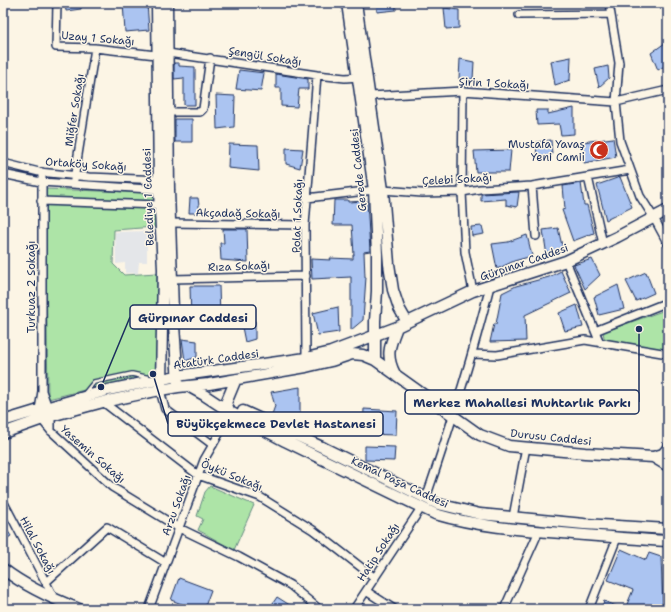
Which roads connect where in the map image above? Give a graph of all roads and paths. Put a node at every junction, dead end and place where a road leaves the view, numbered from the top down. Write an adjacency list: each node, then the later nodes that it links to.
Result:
1 (56, 3): 9 (street, Uzay 1 Sokağı)
2 (157, 3): 11 (street, Belediye 1 Caddesi)
3 (167, 3): 10 (street, Belediye 1 Caddesi)
4 (347, 3): 14 (street, Gerede Caddesi)
5 (356, 3): 14 (street, Gerede Caddesi)
6 (609, 3): 7 (street)
7 (610, 14): 8 (street); 18 (street)
8 (519, 15)
9 (95, 48): 11 (street, Uzay 1 Sokağı); 24 (street, Miğfer Sokağı)
10 (168, 52): 12 (street, Şengül Sokağı); 19 (street, Belediye 1 Caddesi)
11 (156, 55): 28 (street, Belediye 1 Caddesi)
12 (210, 58): 13 (street, Şengül Sokağı); 19 (street)
13 (317, 75): 14 (street, Şengül Sokağı); 32 (street, Polat 1 Sokağı)
14 (363, 76): 17 (street, Gerede Caddesi); 30 (street, Gerede Caddesi)
15 (668, 90): 18 (street, Şirin 1 Sokağı)
16 (464, 91): 17 (street, Şirin 1 Sokağı); 18 (street, Şirin 1 Sokağı); 31 (street)
17 (370, 96): 30 (street, Gerede Caddesi)
18 (616, 102): 21 (street)
19 (168, 112): 28 (street, Belediye 1 Caddesi)
20 (3, 163): 22 (street, Ortaköy Sokağı)
21 (630, 170): 25 (street, Çelebi Sokağı); 36 (street)
22 (42, 172): 24 (street, Ortaköy Sokağı); 26 (street, Turkuaz 2 Sokağı)
23 (3, 174): 26 (street, Ortaköy Sokağı)
24 (74, 176): 27 (street, Miğfer Sokağı); 28 (street, Ortaköy Sokağı)
25 (588, 177): 29 (street, Çelebi Sokağı); 40 (street)
26 (41, 182): 27 (street, Ortaköy Sokağı); 33 (street, Turkuaz 2 Sokağı)
27 (74, 185): 28 (street, Ortaköy Sokağı)
28 (164, 185): 34 (street, Belediye 1 Caddesi); 37 (street, Belediye 1 Caddesi)
29 (532, 186): 31 (street, Çelebi Sokağı); 39 (street)
30 (378, 190): 31 (street, Çelebi Sokağı); 32 (street, Çelebi Sokağı); 48 (street, Gerede Caddesi); 51 (street, Gerede Caddesi)
31 (462, 192): 46 (street)
32 (307, 198): 38 (street, Polat 1 Sokağı)
33 (41, 201): 34 (street); 65 (street, Turkuaz 2 Sokağı)
34 (159, 205): 61 (street, Belediye 1 Caddesi)
35 (668, 210): 36 (street, Gürpınar Caddesi)
36 (654, 218): 40 (street, Gürpınar Caddesi); 41 (street)
37 (170, 223): 38 (street, Akçadağ Sokağı); 44 (street, Belediye 1 Caddesi)
38 (305, 225): 43 (street, Polat 1 Sokağı)
39 (536, 236)
40 (603, 244): 42 (street, Gürpınar Caddesi)
41 (668, 244)
42 (566, 261): 45 (street, Gürpınar Caddesi); 50 (street)
43 (306, 276): 44 (street, Rıza Sokağı); 55 (street, Polat 1 Sokağı)
44 (172, 279): 60 (street, Belediye 1 Caddesi)
45 (490, 286): 46 (street, Gürpınar Caddesi); 53 (street)
46 (472, 291): 48 (street, Gürpınar Caddesi)
47 (668, 302): 50 (street)
48 (407, 322): 49 (street, Atatürk Caddesi)
49 (397, 326): 51 (street, Atatürk Caddesi); 58 (street)
50 (595, 331): 52 (street)
51 (374, 335): 55 (street, Atatürk Caddesi); 56 (street, Gerede Caddesi)
52 (600, 343): 53 (street); 54 (street)
53 (473, 354): 66 (street)
54 (668, 354)
55 (306, 358): 57 (street, Atatürk Caddesi)
56 (375, 360): 58 (street, Atatürk Caddesi); 59 (street, Atatürk Caddesi)
57 (193, 374): 60 (street, Atatürk Caddesi); 62 (street, Kemal Paşa Caddesi)
58 (395, 374): 66 (street, Durusu Caddesi)
59 (236, 379): 62 (street, Atatürk Caddesi); 64 (street)
60 (181, 383): 61 (street, Atatürk Caddesi); 62 (street, Atatürk Caddesi); 64 (street, Kemal Paşa Caddesi)
61 (160, 385): 63 (street, Atatürk Caddesi); 65 (street, Atatürk Caddesi); 69 (street)
62 (201, 385): 64 (street, Kemal Paşa Caddesi)
63 (103, 402): 65 (street, Atatürk Caddesi); 74 (street, Öykü Sokağı)
64 (228, 408): 69 (street, Arzu Sokağı); 75 (street, Kemal Paşa Caddesi); 77 (street, Kemal Paşa Caddesi)
65 (45, 413): 67 (street, Atatürk Caddesi); 68 (street, Atatürk Caddesi); 79 (street, Yasemin Sokağı)
66 (453, 417): 70 (street, Durusu Caddesi); 75 (street)
67 (3, 421)
68 (3, 433)
69 (213, 445): 74 (street, Arzu Sokağı)
70 (526, 448): 72 (street, Durusu Caddesi); 78 (street)
71 (668, 448): 72 (street)
72 (653, 457): 73 (street)
73 (668, 466)
74 (198, 475): 79 (street, Arzu Sokağı); 86 (street, Öykü Sokağı)
75 (426, 498): 77 (street); 78 (street, Kemal Paşa Caddesi)
76 (3, 502): 87 (street, Hilal Sokağı)
77 (421, 508): 81 (street, Kemal Paşa Caddesi); 86 (street, Hatip Sokağı)
78 (513, 517): 80 (street, Kemal Paşa Caddesi)
79 (179, 528): 84 (street, Arzu Sokağı); 92 (street, Yasemin Sokağı)
80 (668, 529)
81 (539, 531): 82 (street, Kemal Paşa Caddesi); 95 (street)
82 (617, 538): 83 (street, Kemal Paşa Caddesi); 96 (street)
83 (668, 541)
84 (166, 563): 87 (street); 91 (street, Arzu Sokağı)
85 (3, 569): 89 (street)
86 (375, 578): 88 (street, Hatip Sokağı)
87 (46, 582): 89 (street, Hilal Sokağı)
88 (366, 591): 93 (street, Hatip Sokağı); 94 (street)
89 (54, 598): 90 (street)
90 (79, 609)
91 (149, 609)
92 (319, 609)
93 (354, 609)
94 (394, 609)
95 (504, 609)
96 (589, 609)

